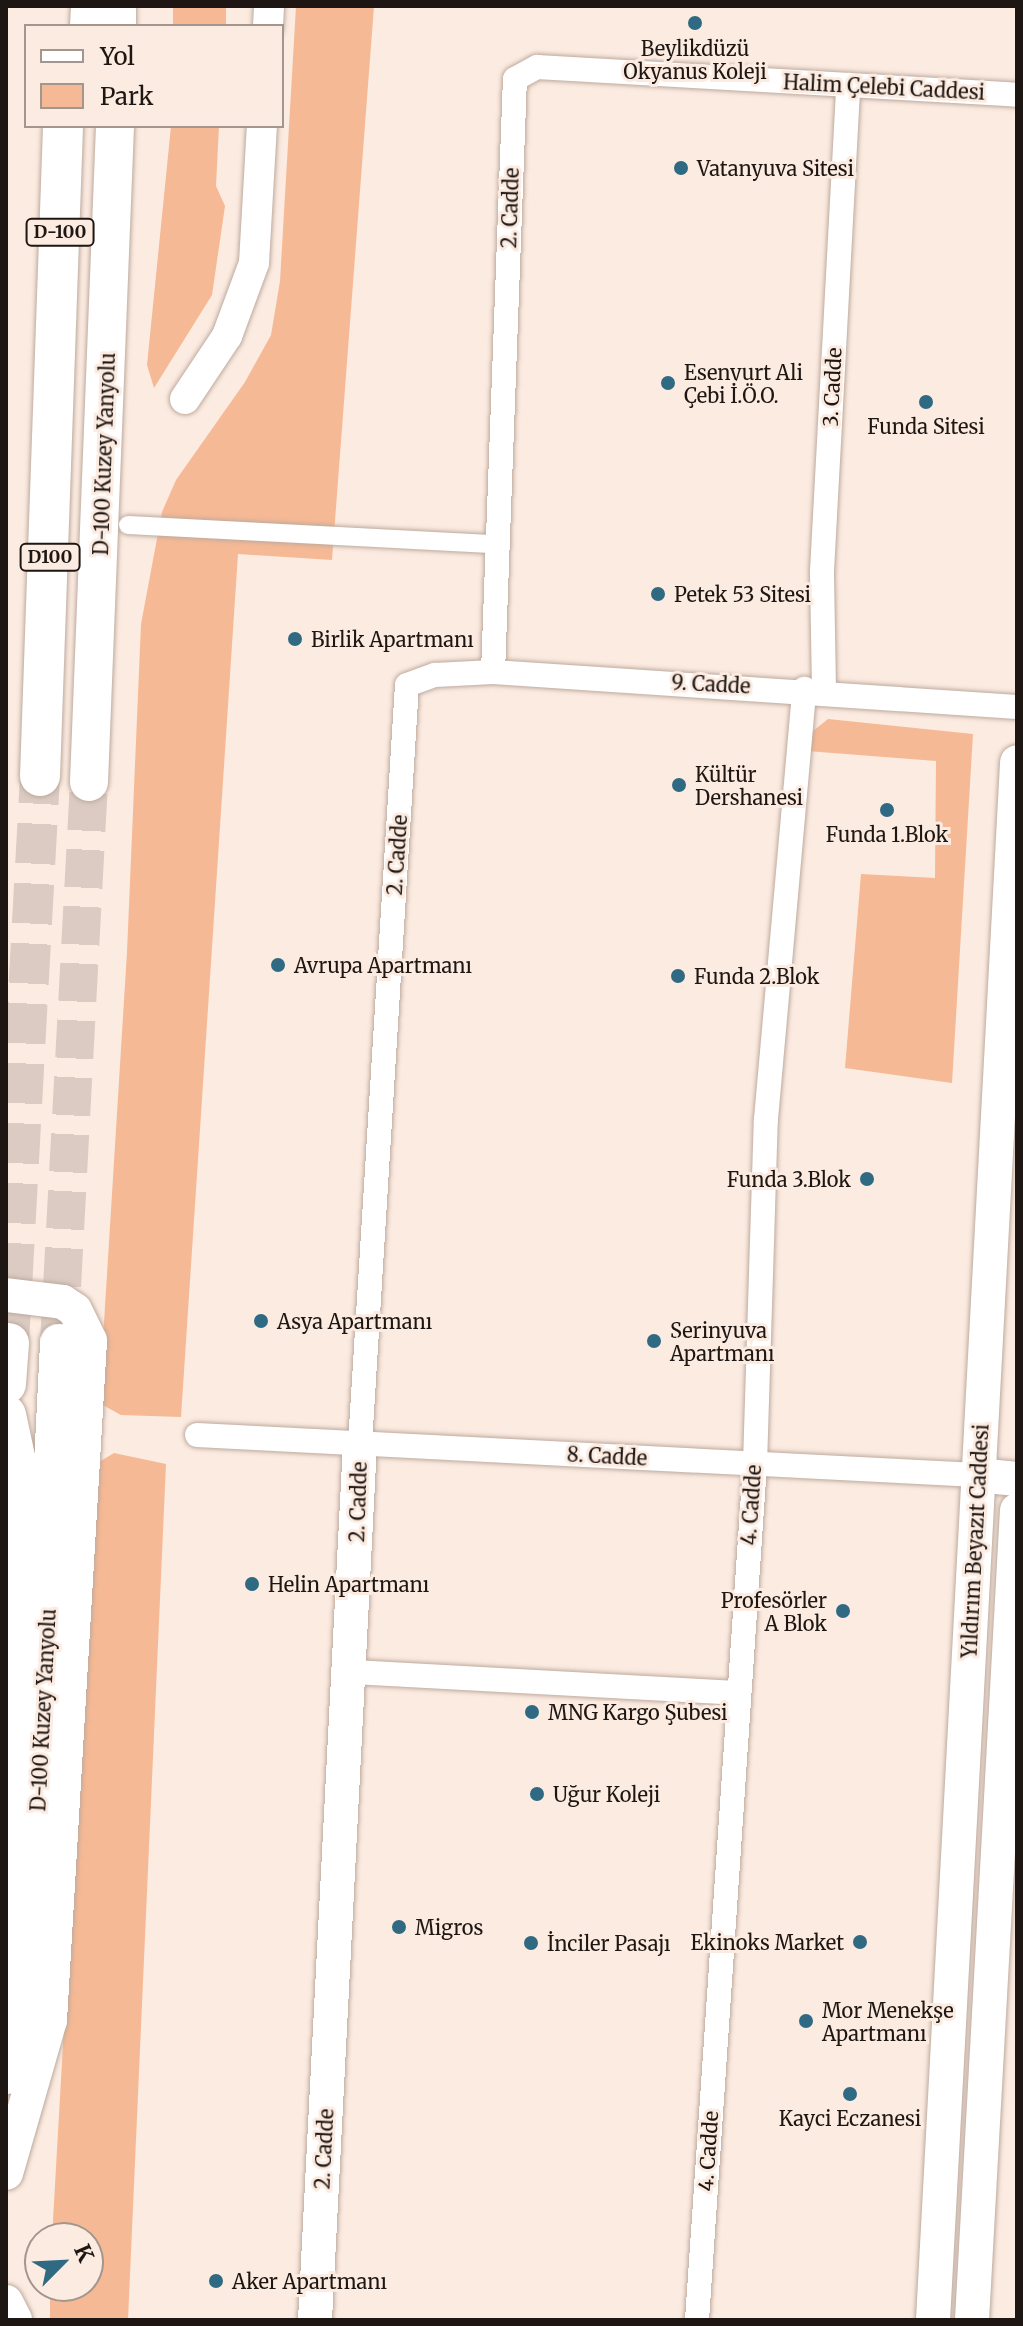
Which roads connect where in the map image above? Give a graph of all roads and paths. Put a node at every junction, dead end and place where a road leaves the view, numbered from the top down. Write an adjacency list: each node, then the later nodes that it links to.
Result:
1 (515, 79): 2 (street, Halim Çelebi Caddesi); 11 (street, 2. Cadde)
2 (848, 85): 3 (street, Halim Çelebi Caddesi); 14 (street, 3. Cadde)
3 (1017, 95)
4 (63, 128): 8 (highway, D-100)
5 (86, 128): 8 (highway)
6 (115, 128): 18 (main road, D-100 Kuzey Yanyolu)
7 (262, 128): 9 (street)
8 (57, 338): 17 (highway, D100)
9 (185, 399)
10 (128, 525): 11 (street)
11 (496, 544): 12 (street, 2. Cadde)
12 (493, 672): 13 (street, 9. Cadde); 14 (street, 9. Cadde)
13 (407, 685): 25 (street, 2. Cadde)
14 (814, 690): 15 (street, 9. Cadde); 26 (street, 4. Cadde)
15 (1017, 707)
16 (1017, 762): 27 (main road, Yıldırım Beyazıt Caddesi)
17 (40, 776)
18 (89, 782)
19 (6, 1295): 34 (main road)
20 (9, 1343): 22 (highway)
21 (59, 1343): 33 (main road, D-100 Kuzey Yanyolu)
22 (6, 1384)
23 (6, 1415): 32 (highway)
24 (197, 1435): 25 (street, 8. Cadde)
25 (360, 1444): 26 (street, 8. Cadde); 30 (main road, 2. Cadde)
26 (755, 1464): 27 (street, 8. Cadde); 31 (street, 4. Cadde)
27 (977, 1475): 28 (main road, 8. Cadde); 39 (main road, Yıldırım Beyazıt Caddesi)
28 (1017, 1479)
29 (1017, 1510): 40 (main road, Yıldırım Beyazıt Caddesi)
30 (351, 1672): 31 (street); 37 (main road, 2. Cadde)
31 (738, 1693): 38 (street, 4. Cadde)
32 (6, 2049)
33 (6, 2075)
34 (6, 2173)
35 (6, 2302): 36 (main road)
36 (15, 2320)
37 (315, 2320)
38 (697, 2320)
39 (933, 2320)
40 (972, 2320)

